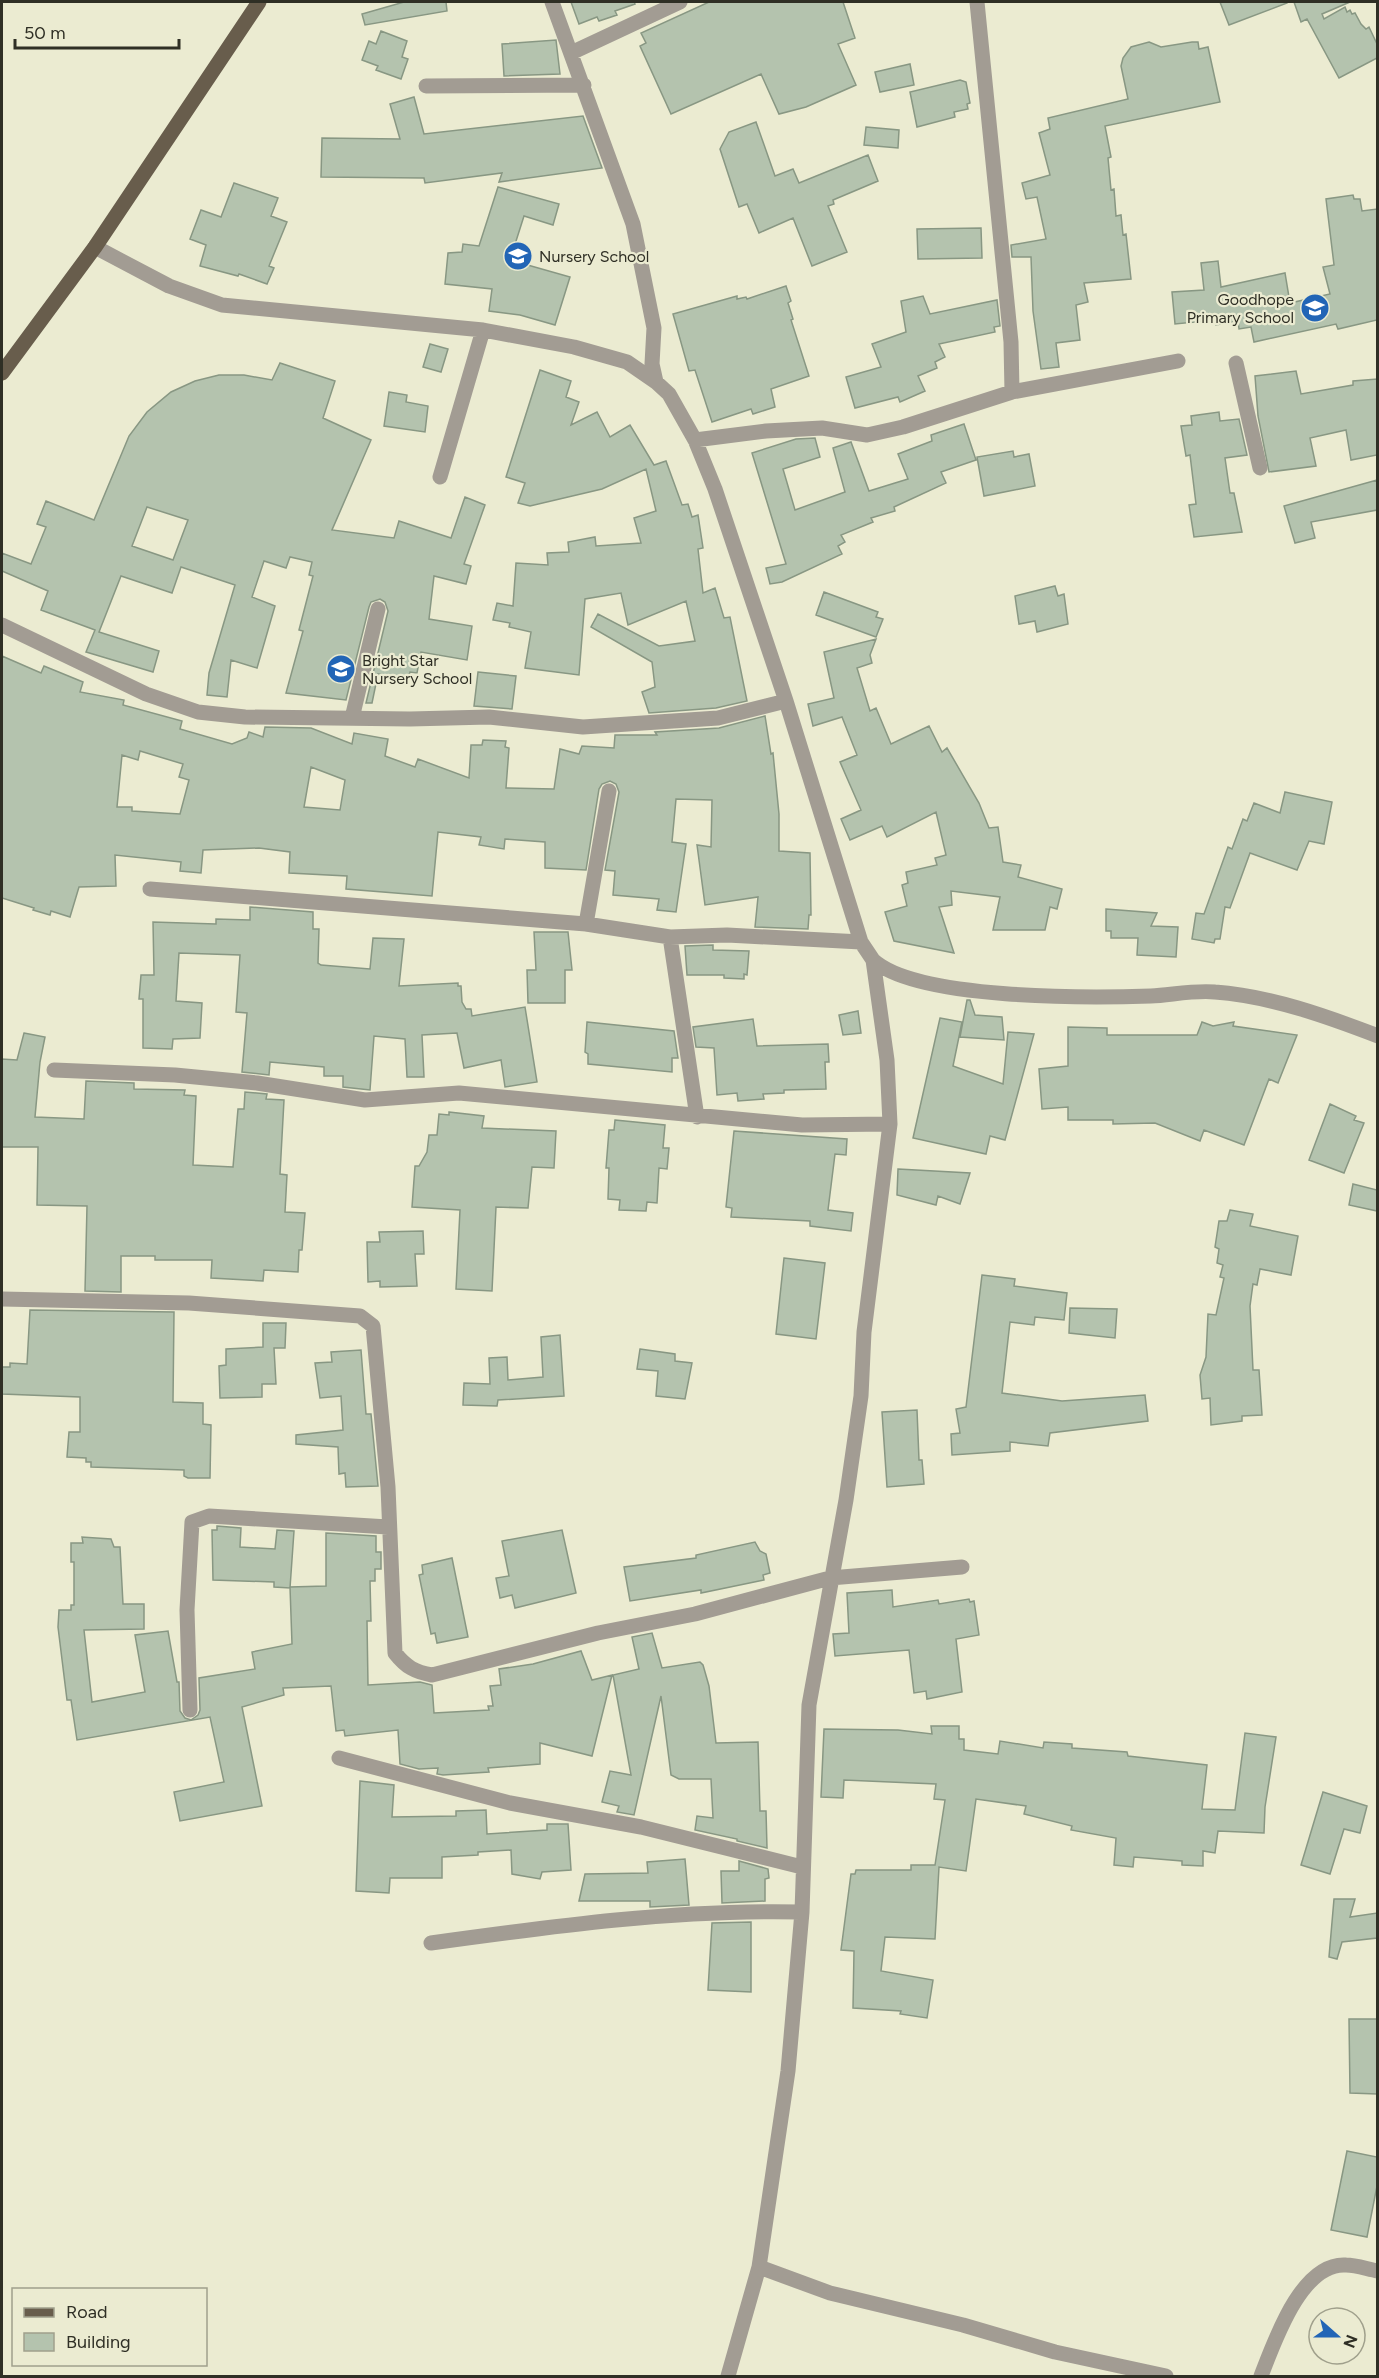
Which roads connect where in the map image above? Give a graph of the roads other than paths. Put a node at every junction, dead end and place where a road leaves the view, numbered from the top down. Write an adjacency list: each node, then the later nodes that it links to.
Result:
1 (259, 2): 8 (main road)
2 (552, 2): 5 (street)
3 (680, 2): 5 (street)
4 (976, 2): 14 (street)
5 (571, 53): 6 (street)
6 (584, 85): 7 (street); 13 (street)
7 (426, 86)
8 (95, 247): 9 (street); 12 (main road)
9 (483, 330): 13 (street); 17 (street)
10 (1178, 361): 14 (street)
11 (1236, 363): 16 (street)
12 (2, 373)
13 (656, 382): 15 (street)
14 (1012, 392): 15 (street)
15 (695, 440): 20 (street)
16 (1260, 468)
17 (440, 477)
18 (378, 609): 21 (street)
19 (2, 625): 21 (street)
20 (786, 701): 21 (street); 26 (street)
21 (352, 718)
22 (609, 792): 24 (street)
23 (150, 889): 24 (street)
24 (586, 924): 25 (street)
25 (670, 937): 26 (street); 30 (street)
26 (861, 942): 27 (street)
27 (873, 960): 28 (street); 31 (street)
28 (1377, 1036)
29 (54, 1070): 30 (street)
30 (697, 1117): 31 (street)
31 (890, 1124): 35 (street)
32 (2, 1299): 33 (street)
33 (388, 1527): 35 (street); 36 (street)
34 (962, 1567): 35 (street)
35 (830, 1578): 38 (street)
36 (190, 1710)
37 (339, 1758): 38 (street)
38 (802, 1868): 39 (street)
39 (802, 1912): 40 (street); 41 (street)
40 (431, 1942)
41 (759, 2267): 43 (street); 44 (street)
42 (1377, 2271): 45 (street)
43 (728, 2376)
44 (1166, 2376)
45 (1261, 2376)

